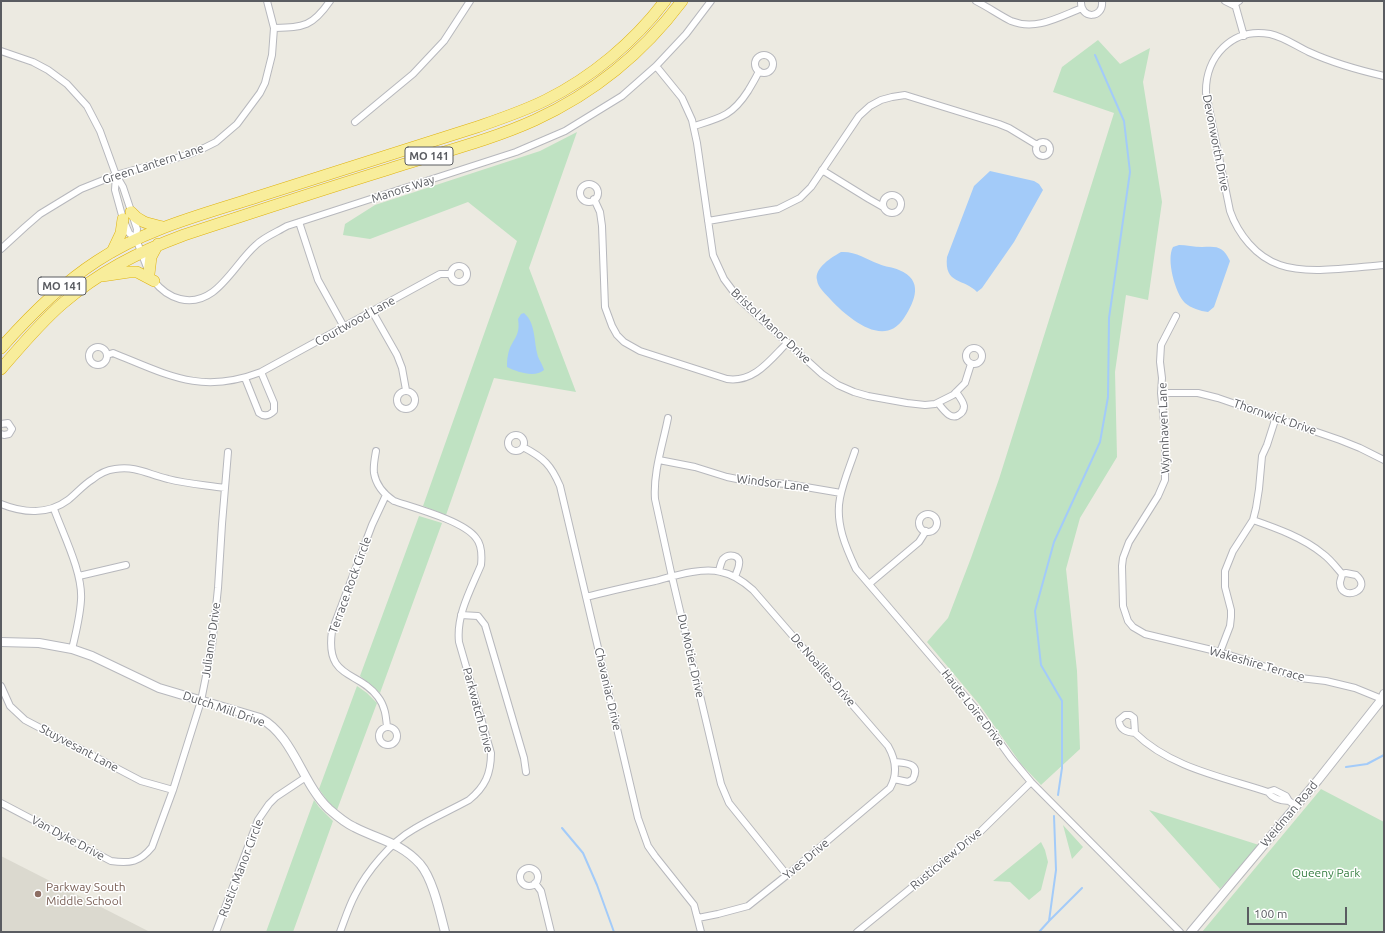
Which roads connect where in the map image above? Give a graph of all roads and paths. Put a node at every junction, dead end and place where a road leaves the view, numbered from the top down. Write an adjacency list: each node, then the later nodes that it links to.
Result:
1 (267, 1): 14 (street, Green Lantern Lane)
2 (330, 1): 14 (street)
3 (470, 1): 20 (street)
4 (659, 1): 13 (highway)
5 (665, 1): 13 (highway, MO 141)
6 (682, 1): 32 (highway, MO 141)
7 (710, 1): 17 (street, Manors Way)
8 (976, 1): 12 (street)
9 (1102, 1): 12 (street)
10 (1225, 1): 11 (street)
11 (1237, 2): 15 (street)
12 (1081, 4)
13 (643, 27): 30 (highway, MO 141)
14 (274, 28): 24 (street, Green Lantern Lane)
15 (1244, 36): 19 (street, Devonworth Drive); 36 (street, Devonworth Drive)
16 (1, 51): 24 (street)
17 (656, 66): 21 (street, Bristol Manor Drive); 29 (street, Manors Way)
18 (759, 71): 21 (street)
19 (1384, 76)
20 (356, 122)
21 (694, 126): 28 (street, Bristol Manor Drive)
22 (1037, 145): 23 (street)
23 (822, 170): 26 (street); 28 (street)
24 (116, 175): 27 (street); 27 (street); 33 (street, Green Lantern Lane)
25 (594, 199): 43 (street)
26 (883, 207)
27 (127, 216): 30 (highway); 31 (street); 31 (street); 34 (highway)
28 (708, 221): 43 (street, Bristol Manor Drive)
29 (299, 222): 39 (street, Manors Way); 42 (street)
30 (163, 227): 31 (highway, MO 141)
31 (136, 239): 34 (highway, MO 141); 35 (street, Manors Way)
32 (158, 244): 35 (highway, MO 141); 39 (highway)
33 (1, 249)
34 (112, 252): 44 (highway, MO 141)
35 (141, 252): 38 (highway, MO 141); 39 (street, Manors Way)
36 (1384, 265)
37 (451, 274): 40 (street, Courtwood Lane)
38 (97, 277): 39 (highway); 47 (highway, MO 141)
39 (152, 277)
40 (372, 311): 42 (street, Courtwood Lane); 50 (street)
41 (1176, 316): 52 (street, Wynnhaven Lane)
42 (344, 327): 48 (street, Courtwood Lane)
43 (786, 343): 53 (street, Bristol Manor Drive)
44 (1, 348)
45 (107, 355): 49 (street, Courtwood Lane)
46 (971, 364): 51 (street, Bristol Manor Drive)
47 (1, 369)
48 (261, 372): 49 (street, Courtwood Lane); 49 (street)
49 (244, 378)
50 (406, 390)
51 (956, 392): 53 (street, Bristol Manor Drive); 53 (street)
52 (1161, 393): 54 (street, Thornwick Drive); 80 (street, Wynnhaven Lane)
53 (938, 403)
54 (1276, 417): 63 (street, Thornwick Drive); 69 (street)
55 (668, 418): 62 (street, Du Motier Drive)
56 (1, 424): 57 (street)
57 (1, 434)
58 (523, 447): 78 (street, Chavaniac Drive)
59 (376, 450): 66 (street)
60 (855, 451): 65 (street, Haute Loire Drive)
61 (228, 452): 64 (street, Julianna Drive)
62 (659, 460): 65 (street, Windsor Lane); 75 (street, Du Motier Drive)
63 (1384, 460)
64 (225, 488): 68 (street); 86 (street, Julianna Drive)
65 (841, 493): 77 (street, Haute Loire Drive)
66 (386, 495): 79 (street, Parkwatch Drive); 87 (street, Terrace Rock Circle)
67 (1, 504): 68 (street)
68 (54, 509): 74 (street)
69 (1253, 520): 73 (street); 83 (street)
70 (926, 531): 77 (street)
71 (126, 565): 74 (street)
72 (718, 571): 75 (street, De Noailles Drive); 76 (street, De Noailles Drive); 76 (street)
73 (1342, 574)
74 (79, 576): 82 (street)
75 (672, 577): 78 (street, De Noailles Drive); 99 (street, Du Motier Drive)
76 (735, 577): 89 (street, De Noailles Drive)
77 (869, 584): 93 (street, Haute Loire Drive)
78 (586, 597): 101 (street, Chavaniac Drive)
79 (461, 615): 90 (street); 97 (street, Parkwatch Drive)
80 (1133, 627): 83 (street, Wakeshire Terrace)
81 (1, 642): 82 (street, Dutch Mill Drive)
82 (72, 649): 86 (street, Dutch Mill Drive)
83 (1220, 652): 85 (street, Wakeshire Terrace)
84 (1, 686): 94 (street, Stuyvesant Lane)
85 (1383, 697): 96 (street, Weidman Road)
86 (201, 701): 91 (street, Dutch Mill Drive); 94 (street, Julianna Drive)
87 (388, 727)
88 (1135, 733): 96 (street)
89 (895, 762): 92 (street, De Noailles Drive); 92 (street)
90 (526, 772)
91 (306, 776): 97 (street, Dutch Mill Drive); 102 (street, Rustic Manor Circle)
92 (895, 776): 99 (street, Yves Drive)
93 (1031, 782): 107 (street, Rusticview Drive); 108 (street, Haute Loire Drive)
94 (173, 790): 98 (street, Julianna Drive)
95 (1, 803): 98 (street, Van Dyke Drive)
96 (1296, 806): 109 (street, Weidman Road)
97 (394, 844): 103 (street, Parkwatch Drive); 104 (street, Dutch Mill Drive)
98 (137, 861)
99 (787, 875): 101 (street, Yves Drive)
100 (535, 883): 105 (street)
101 (698, 918): 106 (street, Chavaniac Drive)
102 (216, 932)
103 (340, 932)
104 (445, 932)
105 (551, 932)
106 (701, 932)
107 (857, 932)
108 (1180, 932)
109 (1191, 932)

